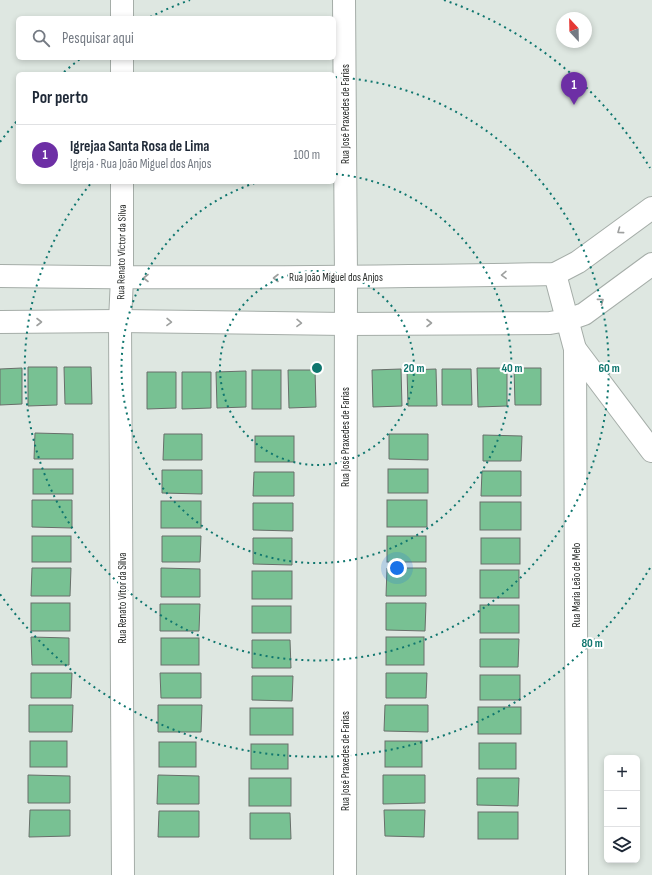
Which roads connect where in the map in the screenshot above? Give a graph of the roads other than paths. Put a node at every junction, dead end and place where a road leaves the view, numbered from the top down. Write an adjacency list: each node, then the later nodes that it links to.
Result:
1 (122, 0): 3 (street)
2 (344, 0): 12 (street, Rua José Praxedes de Farias)
3 (122, 16)
4 (122, 60): 5 (street)
5 (122, 72)
6 (122, 184): 11 (street, Rua Renato Victor da Silva)
7 (652, 208): 9 (street, Rua João Miguel dos Anjos, one-way to 9)
8 (652, 264): 13 (street, one-way to 8)
9 (555, 274): 12 (street, Rua João Miguel dos Anjos, one-way to 12); 13 (street, Rua Maria Leão de Melo)
10 (0, 276): 11 (street, Rua João Miguel dos Anjos)
11 (122, 278): 12 (street, Rua João Miguel dos Anjos, one-way to 11); 14 (street, Rua Renato Victor da Silva)
12 (346, 278): 16 (street, Rua José Praxedes de Farias)
13 (568, 320): 16 (street, one-way to 13); 17 (street, Rua Maria Leão de Melo)
14 (120, 321): 15 (street, one-way to 14); 16 (street, one-way to 16); 19 (street, Rua Renato Vitor da Silva)
15 (0, 322)
16 (345, 324): 20 (street, Rua José Praxedes de Farias)
17 (575, 349): 18 (street); 21 (street, Rua Maria Leão de Melo)
18 (652, 451)
19 (123, 875)
20 (345, 875)
21 (577, 875)

